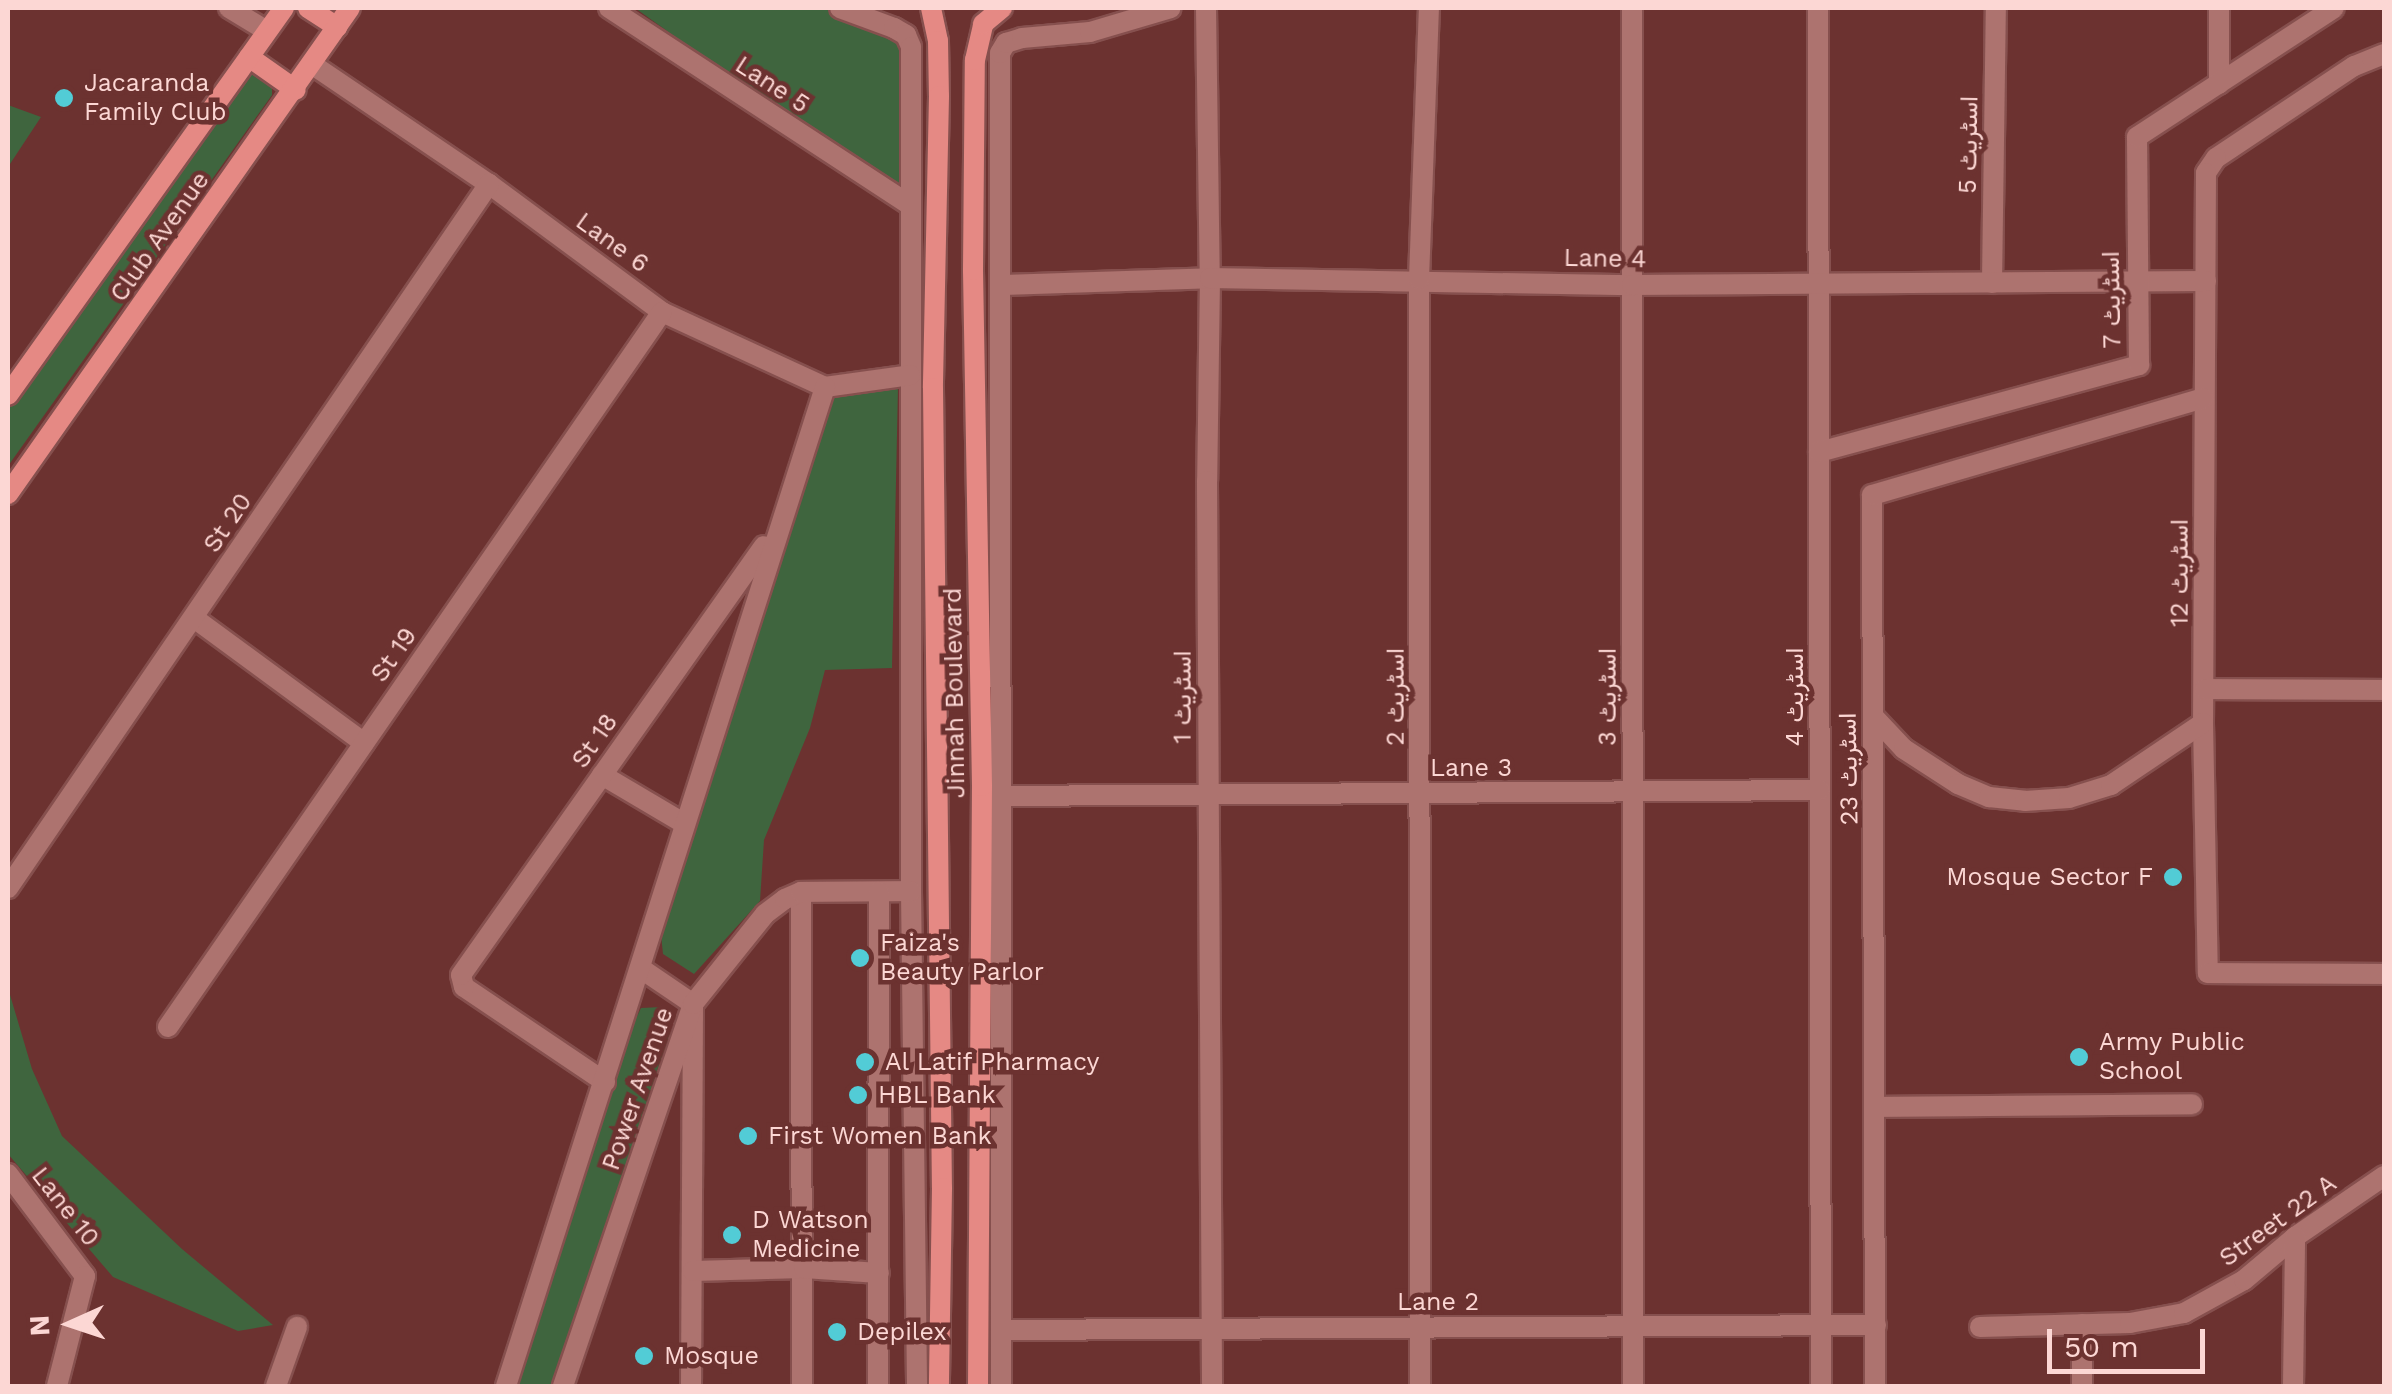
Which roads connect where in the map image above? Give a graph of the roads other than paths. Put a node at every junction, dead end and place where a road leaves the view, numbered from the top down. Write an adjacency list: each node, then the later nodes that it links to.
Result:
1 (229, 8): 18 (street)
2 (284, 8): 18 (street, Club Avenue)
3 (308, 8): 17 (street)
4 (350, 8): 17 (street, Club Avenue)
5 (608, 8): 25 (street, Lane 5)
6 (840, 8): 25 (street)
7 (931, 8): 89 (street, Jinnah Boulevard)
8 (1002, 8): 90 (street, Jinnah Boulevard)
9 (1171, 8): 31 (street)
10 (1206, 8): 26 (street, اسٹریٹ 1)
11 (1428, 8): 27 (street, اسٹریٹ 2)
12 (1632, 8): 33 (street, اسٹریٹ 3)
13 (1818, 8): 32 (street, اسٹریٹ 4)
14 (1996, 8): 30 (street, اسٹریٹ 5)
15 (2220, 8): 22 (street)
16 (2334, 8): 22 (street, اسٹریٹ 7)
17 (337, 27): 21 (street, Club Avenue)
18 (267, 31): 20 (street, Club Avenue)
19 (2384, 54): 29 (street, اسٹریٹ 12)
20 (248, 57): 23 (street); 37 (street, Club Avenue)
21 (313, 64): 23 (street, Club Avenue); 24 (street, Lane 6)
22 (2219, 84): 28 (street, اسٹریٹ 7)
23 (296, 90): 40 (street, Club Avenue)
24 (489, 184): 34 (street, Lane 6); 42 (street, St 20)
25 (908, 204): 35 (street)
26 (1210, 278): 27 (street, Lane 4); 31 (street, Lane 4); 52 (street, اسٹریٹ 1)
27 (1419, 279): 33 (street, Lane 4); 51 (street, اسٹریٹ 2)
28 (2135, 280): 29 (street, Lane 4); 30 (street, Lane 4); 39 (street, اسٹریٹ 7)
29 (2206, 281): 38 (street, اسٹریٹ 12)
30 (1992, 283): 32 (street, Lane 4)
31 (1003, 285): 53 (street)
32 (1818, 285): 33 (street, Lane 4); 39 (street, اسٹریٹ 4)
33 (1632, 286): 50 (street, اسٹریٹ 3)
34 (662, 312): 36 (street, Lane 6); 47 (street, St 19)
35 (910, 375): 36 (street); 58 (street)
36 (824, 387): 41 (street)
37 (8, 395)
38 (2204, 398): 43 (street, اسٹریٹ 12); 45 (street, اسٹریٹ 23)
39 (1819, 452): 49 (street, اسٹریٹ 4)
40 (8, 494)
41 (775, 531): 48 (street, St 18); 54 (street, Power Avenue)
42 (194, 618): 47 (street); 55 (street, St 20)
43 (2206, 689): 44 (street); 46 (street, اسٹریٹ 12)
44 (2384, 690)
45 (1873, 716): 46 (street); 65 (street, اسٹریٹ 23)
46 (2203, 723): 60 (street, اسٹریٹ 12)
47 (364, 743): 62 (street, St 19)
48 (602, 775): 54 (street); 63 (street, St 18)
49 (1820, 790): 50 (street, Lane 3); 73 (street, اسٹریٹ 4)
50 (1633, 792): 51 (street, Lane 3); 75 (street, اسٹریٹ 3)
51 (1421, 793): 52 (street, Lane 3); 78 (street, اسٹریٹ 2)
52 (1208, 795): 53 (street, Lane 3); 79 (street, اسٹریٹ 1)
53 (1002, 796): 80 (street)
54 (685, 824): 59 (street, Power Avenue)
55 (8, 888)
56 (801, 892): 57 (street); 61 (street, Power Avenue); 69 (street)
57 (879, 892): 58 (street); 71 (street)
58 (911, 892): 88 (street)
59 (642, 970): 61 (street); 63 (street, Power Avenue)
60 (2384, 974)
61 (693, 1004): 70 (street); 84 (street, Power Avenue)
62 (168, 1027)
63 (606, 1082): 83 (street, Power Avenue)
64 (2192, 1104): 65 (street)
65 (1877, 1107): 74 (street, اسٹریٹ 23)
66 (8, 1174): 81 (street, Lane 10)
67 (2384, 1176): 68 (street, Street 22 A)
68 (2295, 1237): 72 (street, Street 22 A); 98 (street)
69 (804, 1268): 70 (street); 71 (street); 86 (street)
70 (694, 1272): 85 (street)
71 (879, 1272): 87 (street)
72 (2082, 1324): 77 (street, Street 22 A); 97 (street)
73 (1821, 1325): 74 (street, Lane 2); 75 (street, Lane 2); 95 (street, اسٹریٹ 4)
74 (1876, 1325): 96 (street, اسٹریٹ 23)
75 (1634, 1326): 78 (street, Lane 2); 94 (street, اسٹریٹ 3)
76 (297, 1327): 82 (street)
77 (1980, 1327)
78 (1420, 1328): 79 (street, Lane 2); 93 (street, اسٹریٹ 2)
79 (1212, 1329): 80 (street, Lane 2); 92 (street, اسٹریٹ 1)
80 (1002, 1330): 91 (street)
81 (57, 1386)
82 (276, 1386)
83 (506, 1386)
84 (563, 1386)
85 (691, 1386)
86 (802, 1386)
87 (878, 1386)
88 (917, 1386)
89 (939, 1386)
90 (978, 1386)
91 (1001, 1386)
92 (1212, 1386)
93 (1420, 1386)
94 (1634, 1386)
95 (1821, 1386)
96 (1875, 1386)
97 (2082, 1386)
98 (2293, 1386)

